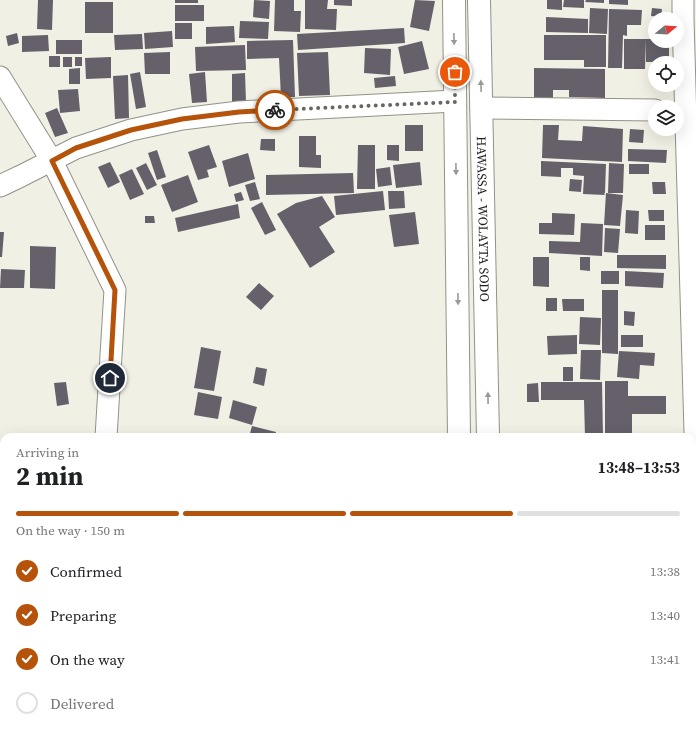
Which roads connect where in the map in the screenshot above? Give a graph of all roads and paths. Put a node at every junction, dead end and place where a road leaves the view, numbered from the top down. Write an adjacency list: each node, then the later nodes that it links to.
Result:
1 (454, 0): 6 (main road, HAWASSA - WOLAYTA SODO, one-way to 6)
2 (479, 0): 7 (main road, HAWASSA - WOLAYTA SODO, one-way to 2)
3 (683, 0): 5 (street)
4 (0, 77): 10 (street)
5 (681, 100)
6 (455, 102): 10 (street); 14 (main road, HAWASSA - WOLAYTA SODO, one-way to 14)
7 (481, 108): 8 (street); 15 (main road, HAWASSA - WOLAYTA SODO, one-way to 7)
8 (648, 110)
9 (684, 136): 12 (street)
10 (52, 161): 11 (street); 13 (street)
11 (0, 186)
12 (692, 205): 16 (street)
13 (106, 433)
14 (459, 433)
15 (488, 433)
16 (695, 433)

